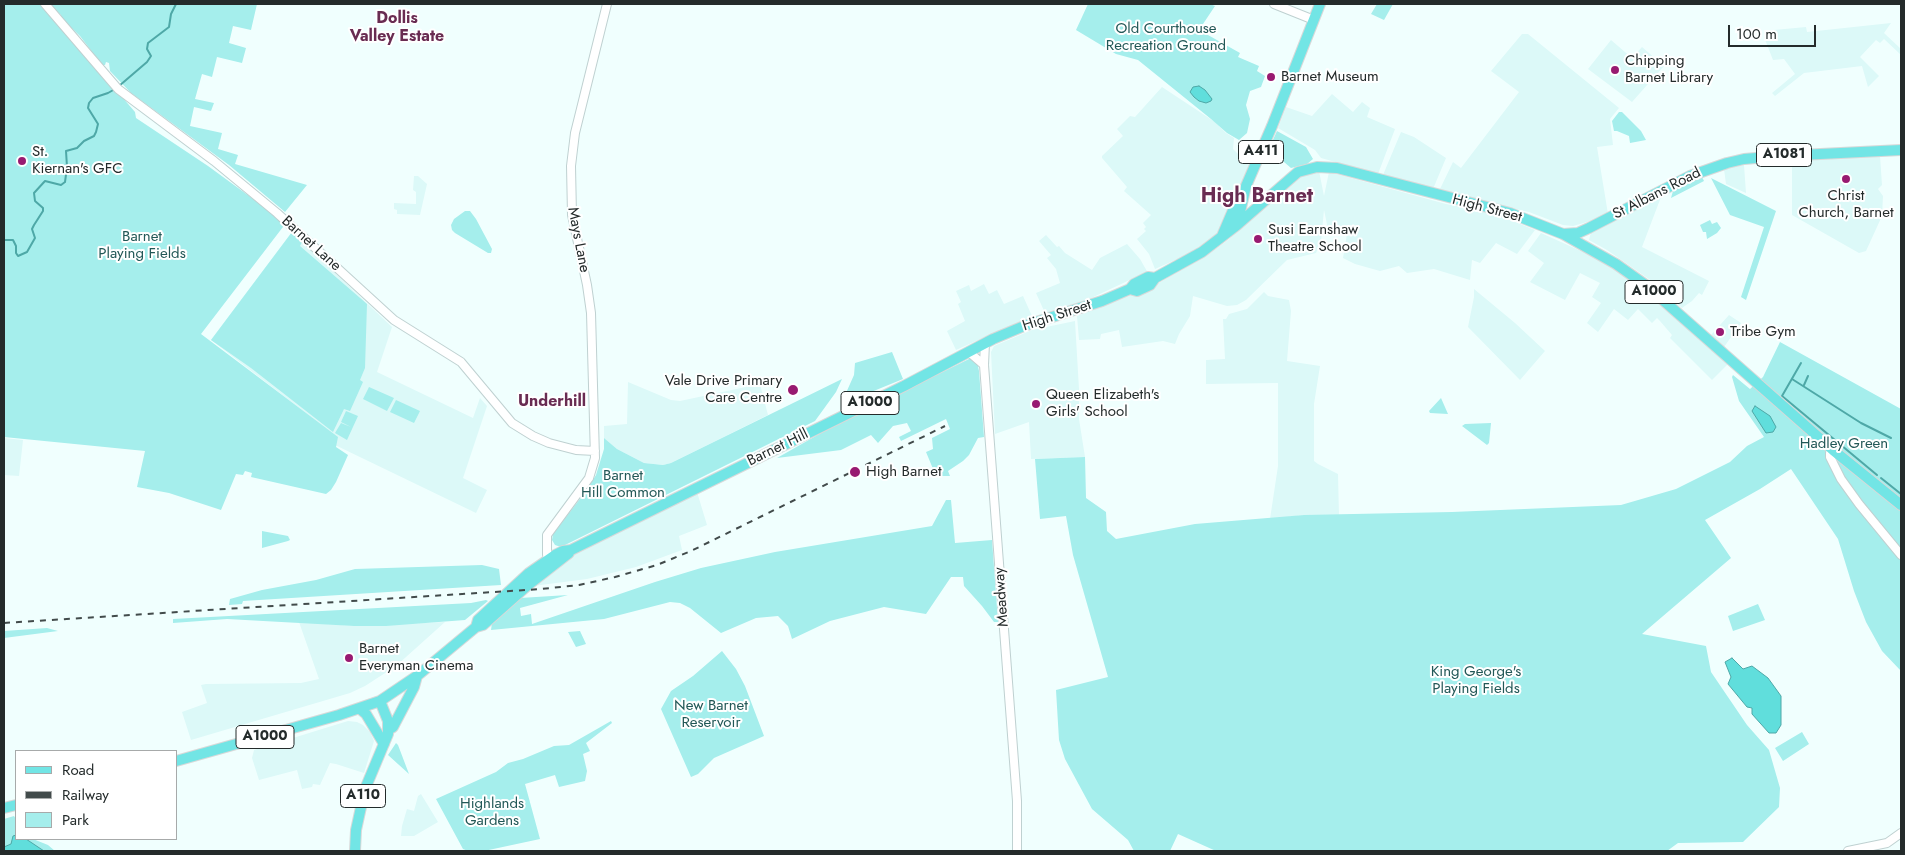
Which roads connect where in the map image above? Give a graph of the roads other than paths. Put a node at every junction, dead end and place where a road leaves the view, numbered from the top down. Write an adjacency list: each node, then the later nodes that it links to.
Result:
1 (45, 4): 18 (street, Barnet Lane)
2 (607, 4): 18 (street, Mays Lane)
3 (1274, 4): 5 (street)
4 (1320, 4): 5 (main road, A411)
5 (1314, 20): 7 (main road, A411)
6 (1901, 150): 10 (main road, St Albans Road / A1081)
7 (1244, 192): 8 (main road); 9 (main road, A411)
8 (1258, 206): 9 (main road, High Street); 11 (main road, High Street)
9 (1240, 213): 12 (main road, A411)
10 (1589, 228): 13 (main road, St Albans Road / A1081); 13 (main road)
11 (1564, 234): 13 (main road, St Albans Road / A1081)
12 (1222, 236): 14 (main road, High Street / A1000)
13 (1580, 241): 17 (main road, A1000)
14 (985, 343): 15 (main road, Barnet Hill / A1000); 16 (street, Meadway)
15 (969, 352): 16 (street); 21 (main road, Barnet Hill / A1000)
16 (984, 365): 30 (street, Meadway)
17 (1832, 450): 19 (main road, A1000); 20 (street)
18 (595, 451): 21 (street)
19 (1901, 505)
20 (1901, 556)
21 (554, 559): 22 (main road, Barnet Hill / A1000)
22 (418, 676): 23 (main road, Barnet Hill / A1000); 25 (main road, A110)
23 (380, 701): 24 (main road, A1000); 25 (main road, A110)
24 (360, 709): 26 (main road); 27 (main road, A1000)
25 (388, 730): 26 (main road, A110)
26 (384, 744): 29 (main road, A110)
27 (178, 761)
28 (1901, 833): 31 (street)
29 (354, 851)
30 (1017, 851)
31 (1848, 851)

